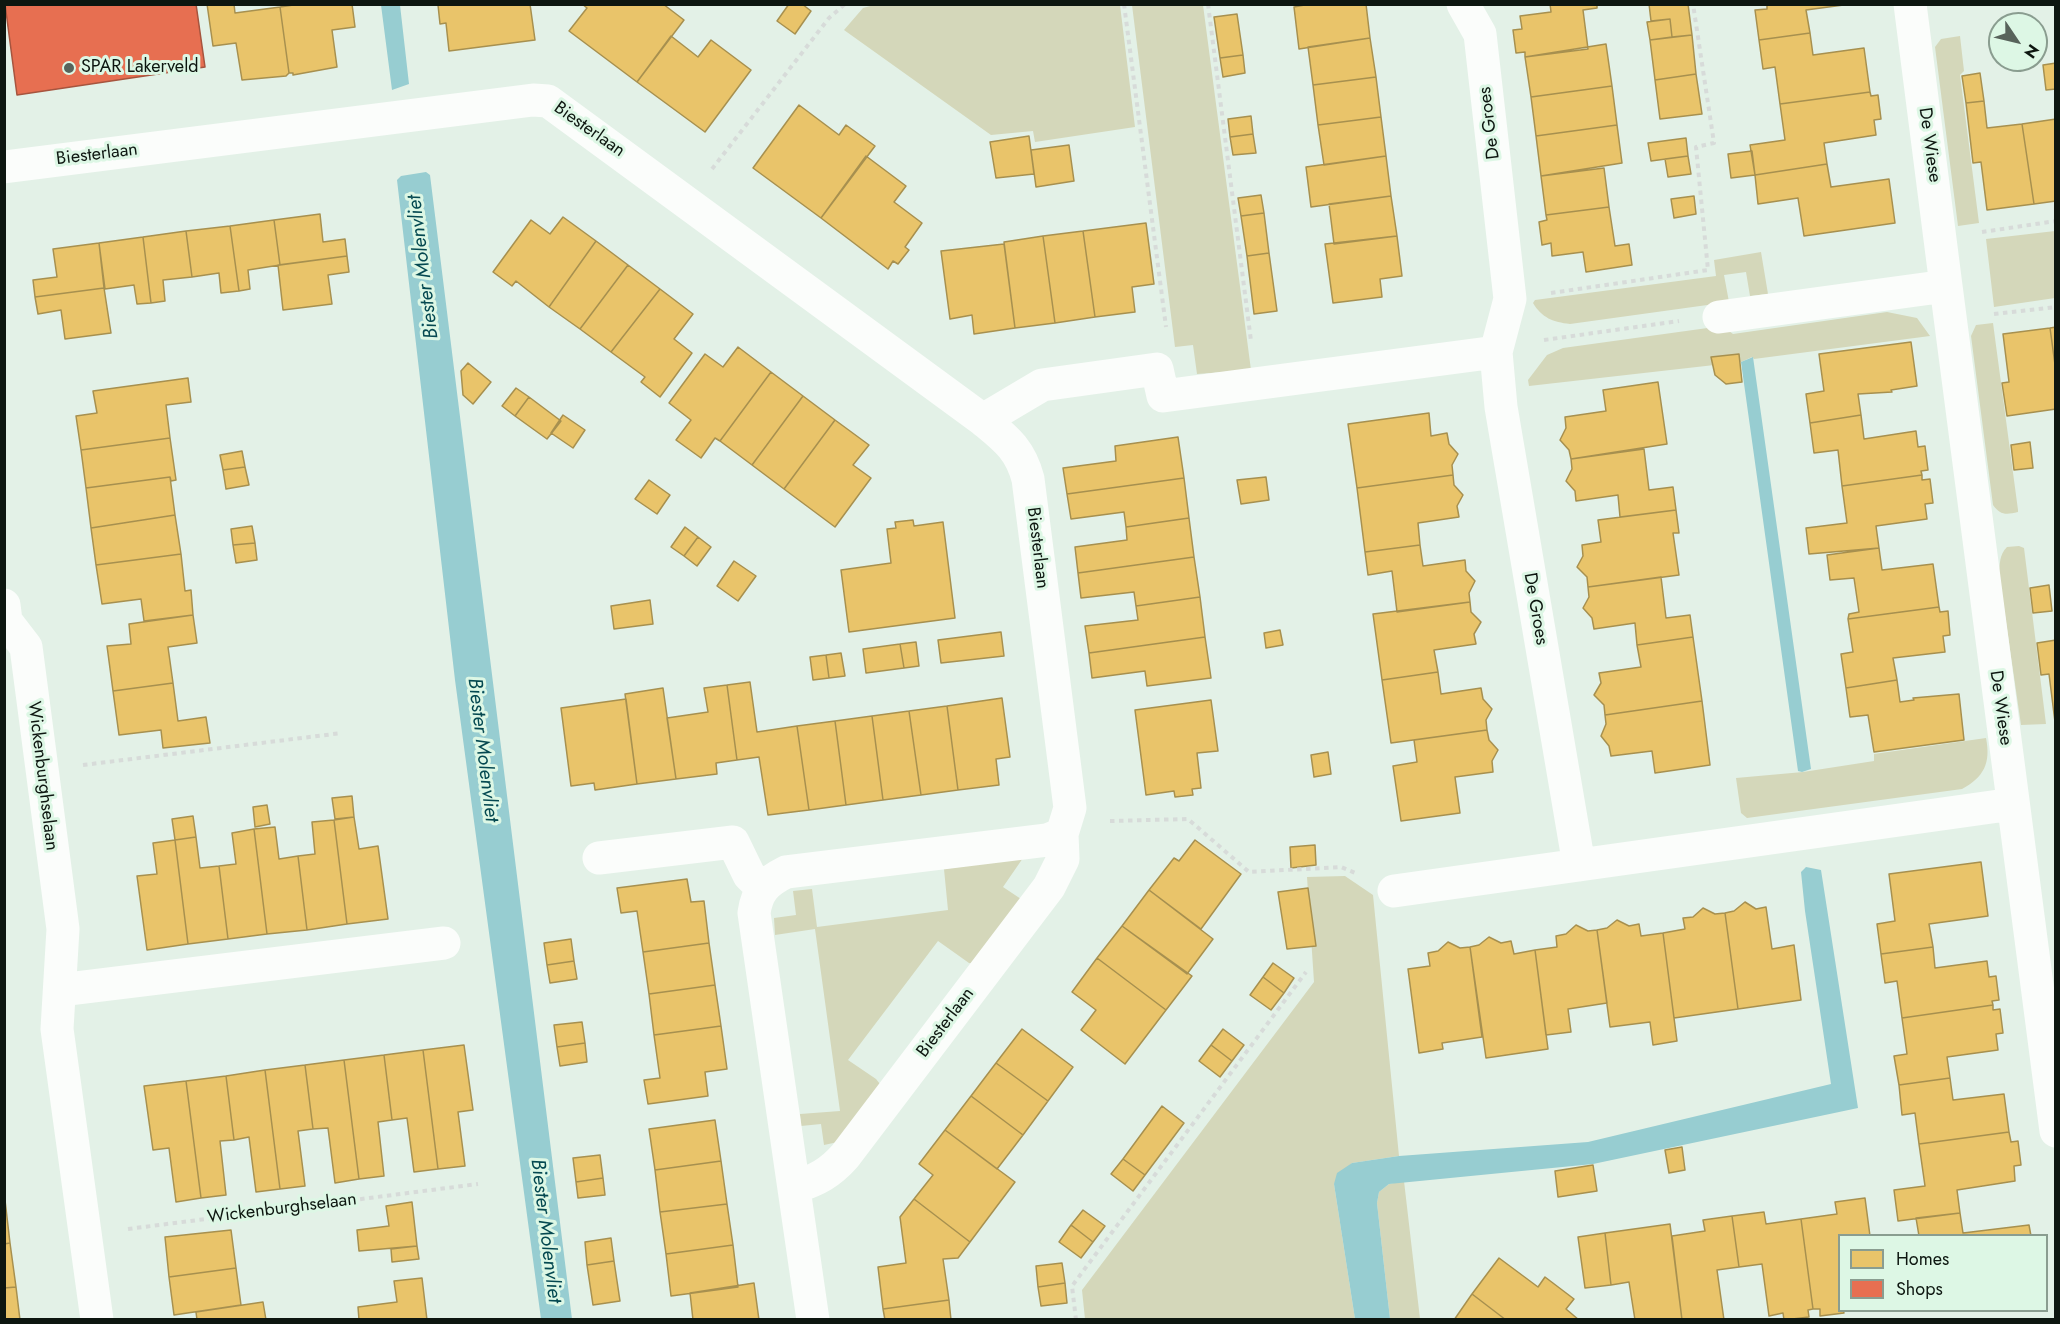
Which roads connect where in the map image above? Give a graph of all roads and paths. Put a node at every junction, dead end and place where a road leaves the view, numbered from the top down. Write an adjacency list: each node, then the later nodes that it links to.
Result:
1 (845, 4): 8 (path)
2 (1124, 4): 17 (path)
3 (1208, 4): 18 (path)
4 (1463, 4): 12 (street, De Groes)
5 (1693, 4): 12 (path)
6 (1910, 4): 10 (street, De Wiese)
7 (4, 167): 8 (street, Biesterlaan)
8 (687, 202): 19 (street, Biesterlaan)
9 (2055, 221): 10 (path)
10 (1942, 239): 11 (street, De Wiese)
11 (1946, 286): 14 (street); 15 (street, De Wiese)
12 (1510, 299): 16 (street, De Groes)
13 (2055, 306): 15 (path)
14 (1719, 317): 16 (path)
15 (1950, 319): 23 (street, De Wiese)
16 (1496, 352): 18 (street); 26 (street, De Groes)
17 (1156, 369): 18 (street); 19 (street)
18 (1257, 384)
19 (983, 420): 24 (street, Biesterlaan)
20 (4, 605): 22 (street, Wickenburghselaan)
21 (342, 733): 22 (path)
22 (41, 770): 31 (street, Wickenburghselaan)
23 (2013, 804): 26 (street); 32 (street, De Wiese)
24 (1065, 828): 27 (street); 28 (path); 34 (street, Biesterlaan)
25 (599, 858): 27 (street)
26 (1578, 866): 28 (street)
27 (762, 888): 34 (street)
28 (1394, 891)
29 (444, 943): 31 (street)
30 (1306, 972): 38 (path)
31 (60, 990): 35 (street, Wickenburghselaan)
32 (2055, 1131)
33 (478, 1184): 35 (path, Wickenburghselaan)
34 (795, 1187): 37 (street)
35 (86, 1234): 36 (street, Wickenburghselaan)
36 (97, 1320)
37 (813, 1320)
38 (1076, 1320)

